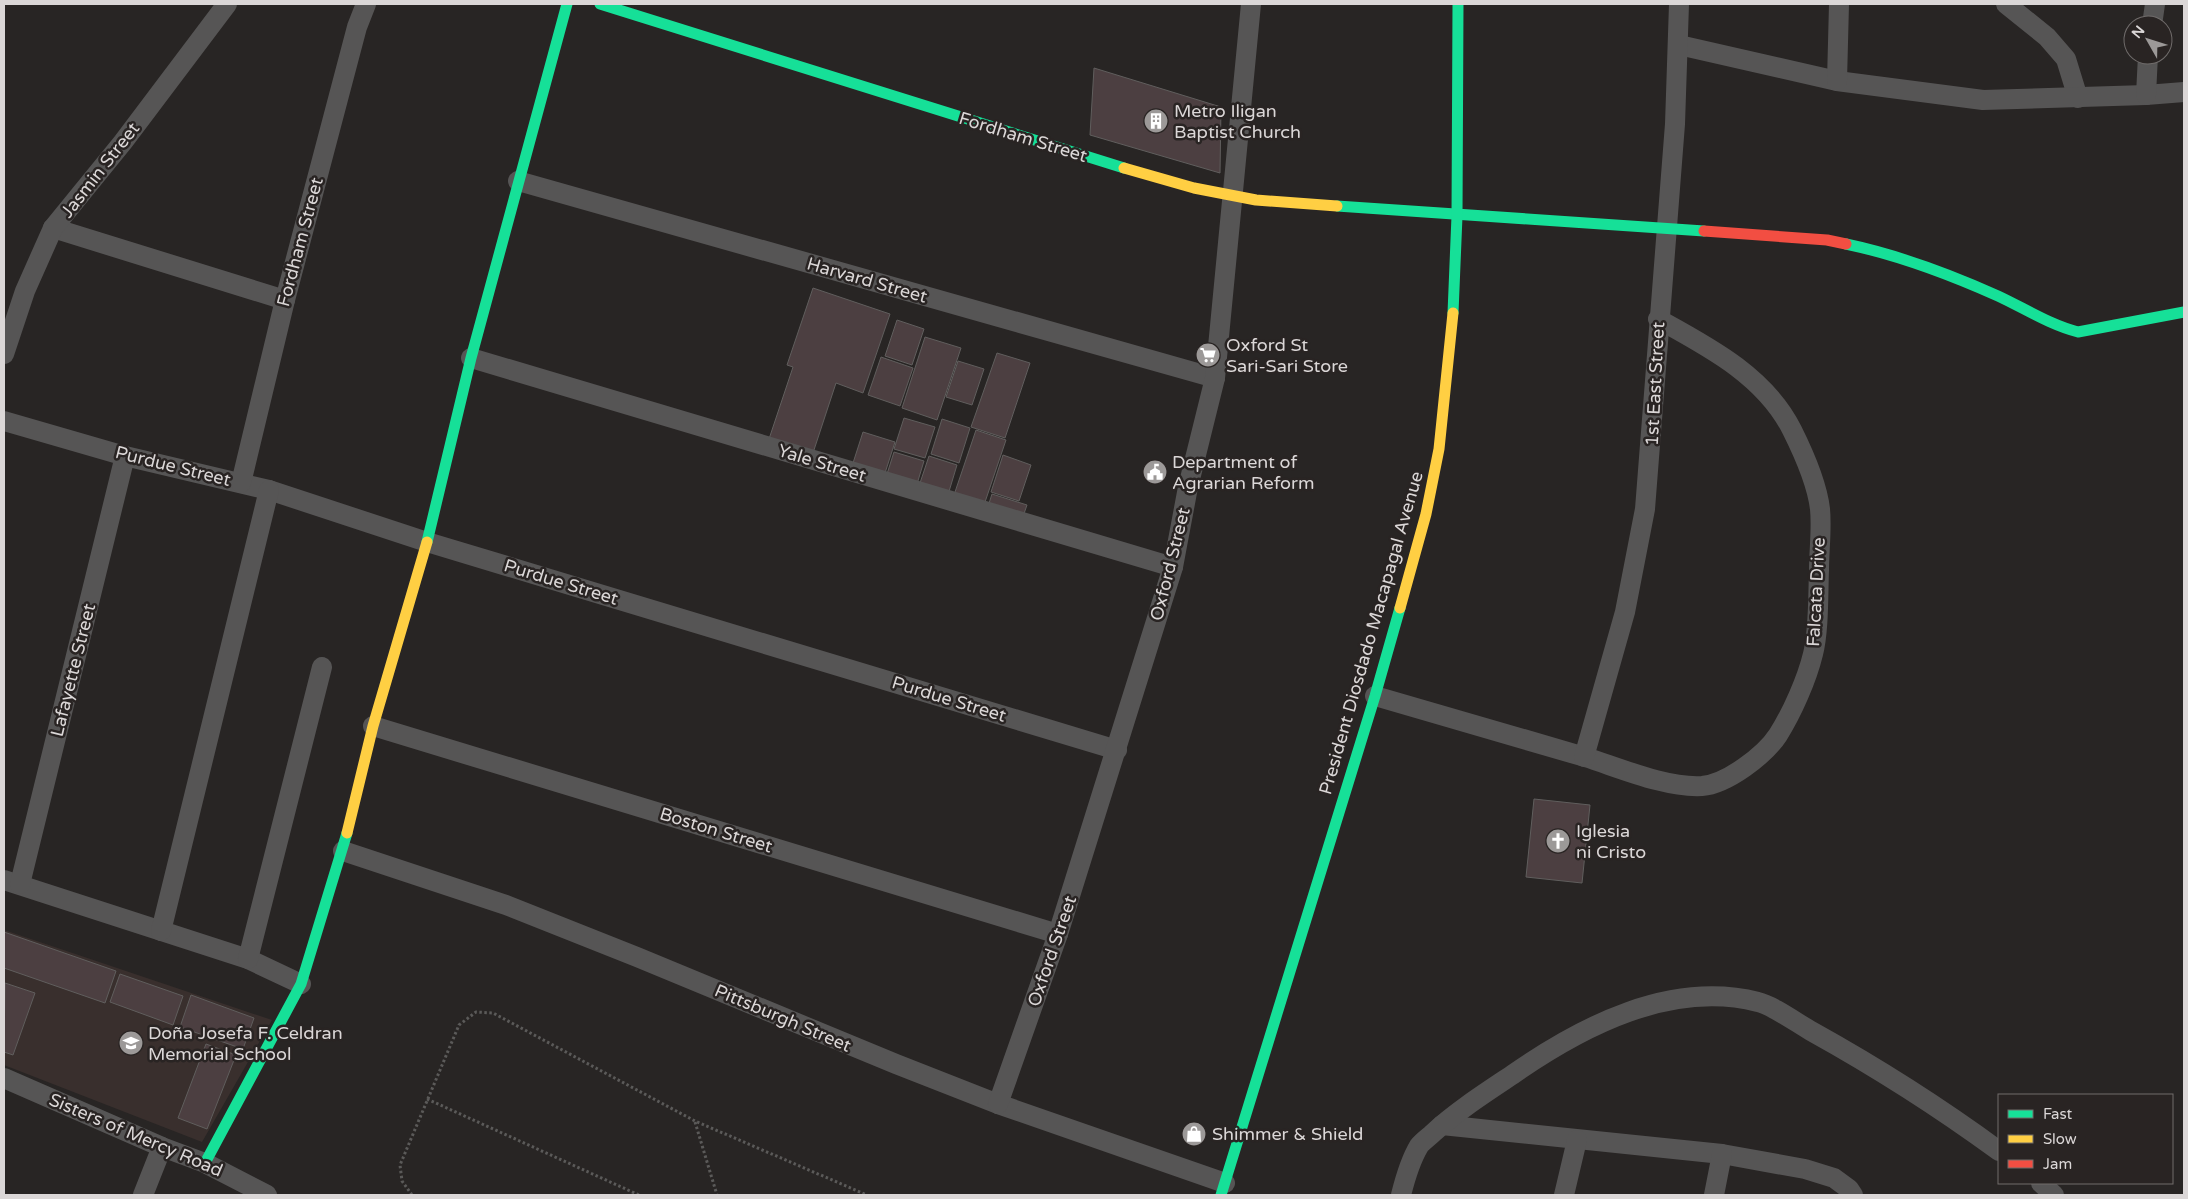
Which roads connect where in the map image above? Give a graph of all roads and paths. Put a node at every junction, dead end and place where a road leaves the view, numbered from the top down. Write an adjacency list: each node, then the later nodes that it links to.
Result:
1 (227, 4): 20 (street, Jasmin Street)
2 (366, 4): 21 (street, Fordham Street)
3 (566, 4): 16 (main road)
4 (600, 4): 17 (main road, Fordham Street)
5 (1251, 4): 17 (street, Oxford Street)
6 (1458, 4): 18 (main road, President Diosdado Macapagal Avenue)
7 (1679, 4): 10 (street, 1st East Street)
8 (1839, 4): 12 (street)
9 (2006, 4): 15 (street)
10 (1679, 45): 12 (street); 19 (street, 1st East Street)
11 (2148, 65): 14 (street)
12 (1837, 82): 15 (street)
13 (2184, 92): 14 (street)
14 (2146, 96): 15 (street)
15 (2078, 98)
16 (518, 181): 25 (main road); 26 (street, Harvard Street)
17 (1233, 196): 18 (main road, Fordham Street); 26 (street, Oxford Street)
18 (1457, 216): 19 (main road, Fordham Street); 34 (main road, President Diosdado Macapagal Avenue)
19 (1665, 227): 22 (main road, Fordham Street); 23 (street, 1st East Street)
20 (53, 228): 21 (street); 24 (street, Jasmin Street)
21 (285, 300): 29 (street, Fordham Street)
22 (2184, 312)
23 (1658, 319): 37 (street, 1st East Street); 37 (street, Falcata Drive)
24 (4, 354)
25 (471, 358): 31 (main road); 32 (street, Yale Street)
26 (1215, 378): 32 (street, Oxford Street)
27 (4, 421): 28 (street, Purdue Street)
28 (125, 456): 29 (street, Purdue Street); 39 (street, Lafayette Street)
29 (241, 483): 30 (street, Purdue Street)
30 (269, 490): 31 (street, Purdue Street); 40 (street)
31 (427, 542): 35 (main road); 36 (street, Purdue Street)
32 (1173, 567): 36 (street, Oxford Street)
33 (322, 667): 42 (street)
34 (1375, 696): 37 (street, Falcata Drive); 55 (main road, President Diosdado Macapagal Avenue)
35 (373, 726): 38 (main road); 41 (street, Boston Street)
36 (1117, 750): 41 (street, Oxford Street)
37 (1584, 757)
38 (343, 851): 43 (main road); 46 (street, Pittsburgh Street)
39 (12, 882): 40 (street)
40 (161, 931): 42 (street)
41 (1058, 934): 46 (street, Oxford Street)
42 (248, 959): 43 (street)
43 (301, 984): 53 (main road)
44 (4, 1078): 50 (street, Sisters of Mercy Road)
45 (427, 1099): 47 (path); 58 (path); 59 (path)
46 (998, 1104): 55 (street, Pittsburgh Street)
47 (695, 1121): 60 (path); 61 (path)
48 (1442, 1125): 49 (street); 51 (street); 62 (street)
49 (1577, 1140): 52 (street); 63 (street)
50 (162, 1147): 53 (street, Sisters of Mercy Road); 56 (street)
51 (1998, 1150)
52 (1722, 1154): 64 (street); 65 (street)
53 (205, 1163): 57 (street, Sisters of Mercy Road)
54 (2042, 1184): 66 (street)
55 (1223, 1189)
56 (143, 1195)
57 (267, 1195)
58 (412, 1195)
59 (639, 1195)
60 (717, 1195)
61 (867, 1195)
62 (1400, 1195)
63 (1564, 1195)
64 (1714, 1195)
65 (1853, 1195)
66 (2054, 1195)

